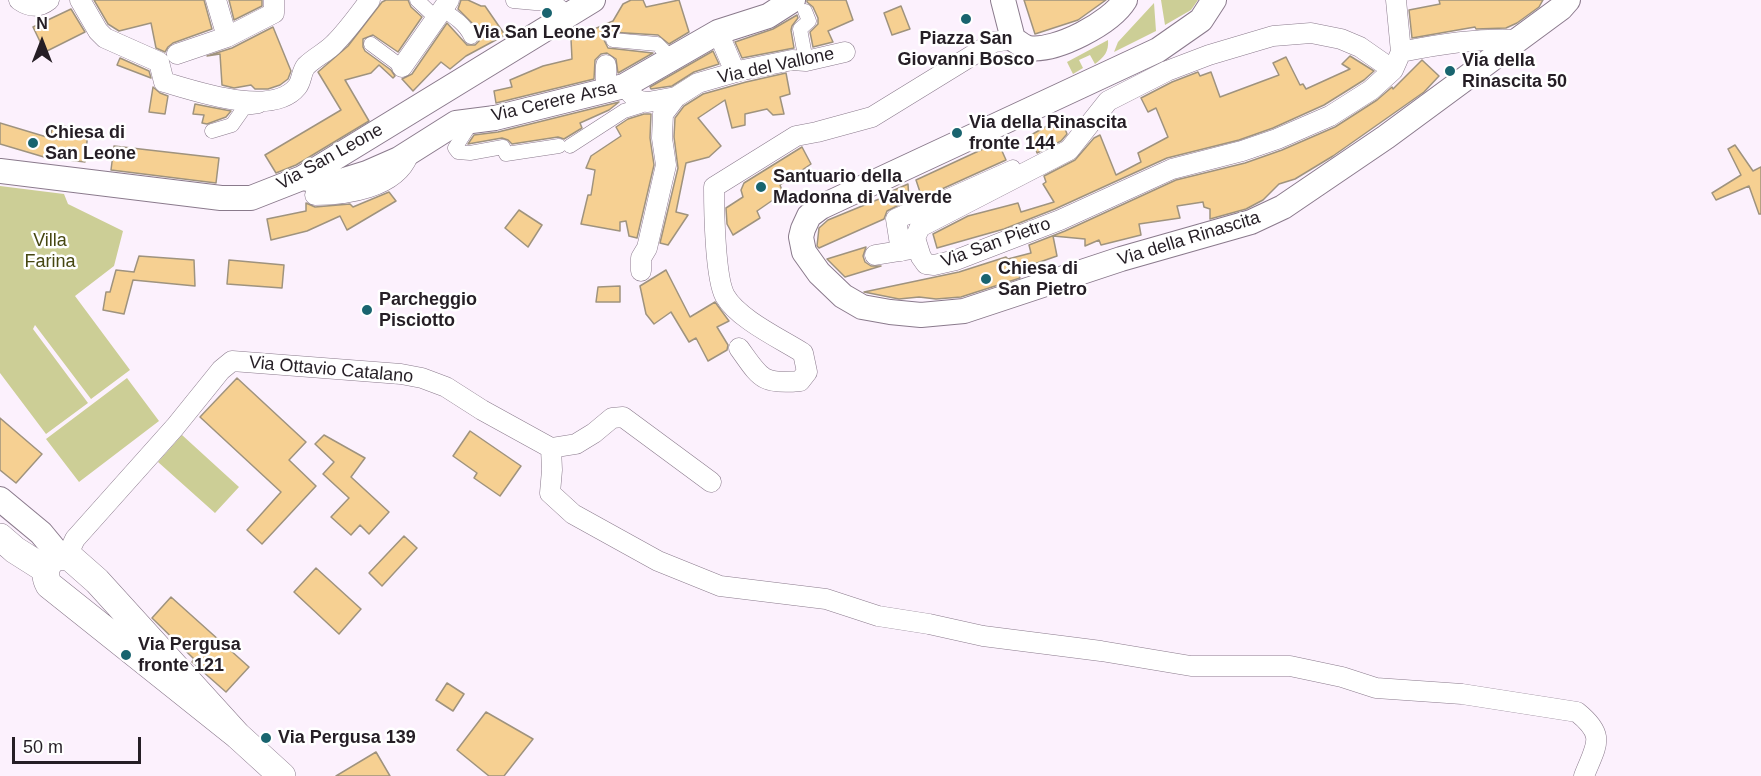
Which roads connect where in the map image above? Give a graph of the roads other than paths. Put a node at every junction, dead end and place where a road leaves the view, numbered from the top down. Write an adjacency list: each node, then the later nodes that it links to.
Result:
1 (19, 0): 2 (street)
2 (49, 0)
3 (80, 0): 35 (street)
4 (216, 0): 19 (street)
5 (274, 0): 19 (street)
6 (417, 0): 16 (street)
7 (593, 0): 17 (street, Via San Leone)
8 (1003, 0): 22 (street)
9 (1125, 0): 22 (street)
10 (1214, 0): 23 (street, Via della Rinascita)
11 (1568, 0): 23 (street, Via della Rinascita)
12 (513, 1): 17 (street)
13 (1399, 1): 29 (street)
14 (371, 2): 35 (street)
15 (800, 3): 18 (street, Via Cerere Arsa); 28 (street)
16 (442, 9): 20 (street); 31 (street)
17 (569, 14): 40 (street, Via San Leone)
18 (718, 32): 27 (street, Via Cerere Arsa); 32 (street)
19 (227, 37): 26 (street)
20 (471, 37)
21 (613, 39): 27 (street)
22 (1013, 39): 45 (street)
23 (1518, 40): 29 (street)
24 (371, 44): 31 (street)
25 (845, 52): 28 (street, Via del Vallone)
26 (177, 54)
27 (671, 58): 33 (street, Via Cerere Arsa)
28 (806, 61): 32 (street, Via del Vallone)
29 (1397, 61): 42 (street, Via San Pietro); 42 (street, Via San Pietro)
30 (606, 65): 33 (street)
31 (402, 67)
32 (735, 72): 34 (street, Via del Vallone)
33 (623, 93): 34 (street, Via del Vallone); 36 (street, Via Cerere Arsa); 36 (street, Via Cerere Arsa)
34 (676, 97): 44 (street)
35 (269, 101): 37 (street)
36 (473, 120): 40 (street, Via Cerere Arsa)
37 (212, 131)
38 (1013, 166): 41 (street)
39 (0, 171): 40 (street, Via San Leone)
40 (308, 186)
41 (930, 204): 42 (street)
42 (909, 250): 43 (street)
43 (875, 255)
44 (641, 271)
45 (739, 348)
46 (551, 448): 47 (street); 50 (street, Via Ottavio Catalano); 52 (street)
47 (711, 482)
48 (0, 499): 50 (street)
49 (0, 537): 50 (main road)
50 (61, 567): 51 (main road)
51 (282, 776)
52 (1584, 776)

